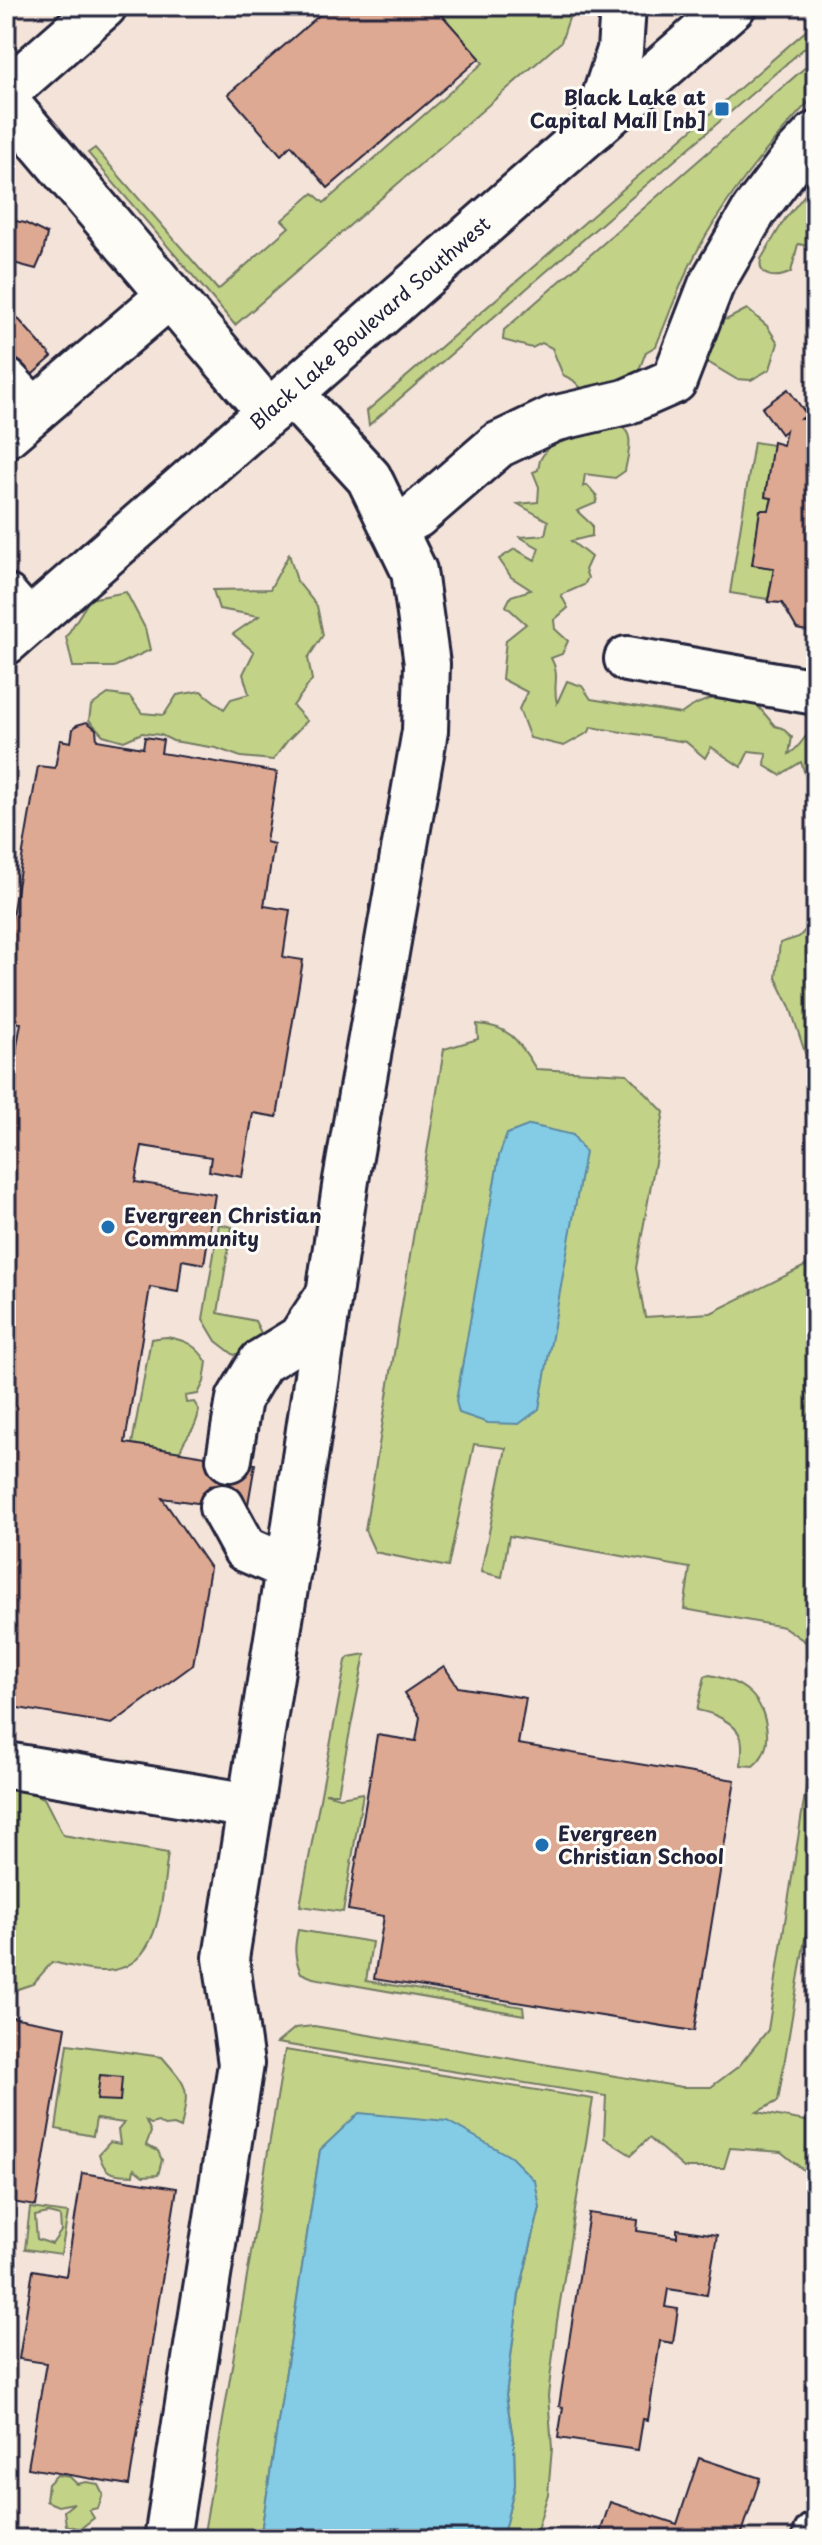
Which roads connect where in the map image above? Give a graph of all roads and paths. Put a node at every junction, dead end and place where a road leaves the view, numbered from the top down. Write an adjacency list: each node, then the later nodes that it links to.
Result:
1 (104, 6): 4 (main road)
2 (623, 6): 6 (main road)
3 (733, 6): 6 (main road, Black Lake Boulevard Southwest)
4 (6, 92)
5 (6, 102): 8 (main road)
6 (595, 127): 9 (main road, Black Lake Boulevard Southwest)
7 (816, 134): 11 (main road)
8 (170, 295): 9 (main road); 10 (main road)
9 (280, 402): 11 (main road); 12 (main road, Black Lake Boulevard Southwest)
10 (15, 409)
11 (393, 528): 15 (main road)
12 (13, 620)
13 (627, 659): 14 (main road)
14 (816, 692)
15 (329, 1294): 16 (main road); 18 (main road)
16 (229, 1459)
17 (222, 1507): 18 (main road)
18 (289, 1568): 20 (main road)
19 (6, 1765): 20 (main road)
20 (250, 1806): 21 (main road)
21 (167, 2539)

